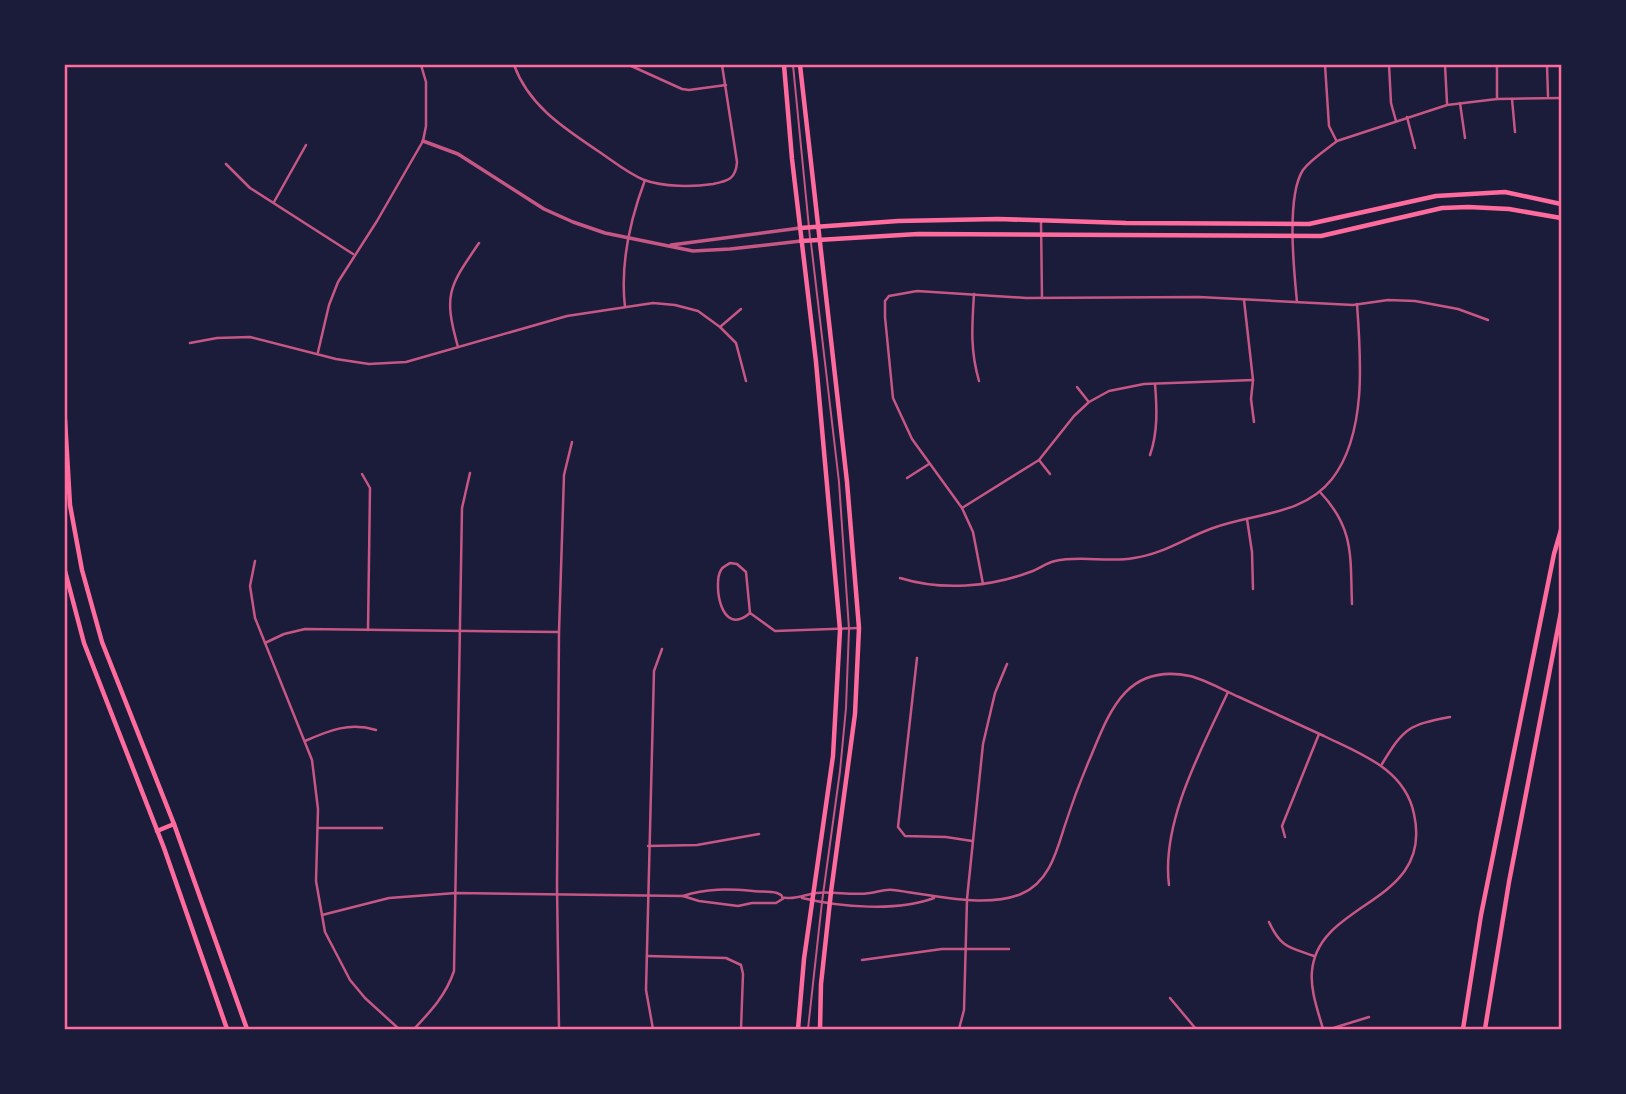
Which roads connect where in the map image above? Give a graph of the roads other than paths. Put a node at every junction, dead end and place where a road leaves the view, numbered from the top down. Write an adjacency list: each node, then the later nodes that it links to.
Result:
1 (421, 65): 24 (street)
2 (514, 65): 29 (street)
3 (629, 65): 13 (street)
4 (722, 65): 13 (street)
5 (784, 65): 36 (main road)
6 (793, 65): 37 (lane)
7 (800, 65): 35 (main road)
8 (1325, 65): 25 (street)
9 (1389, 65): 21 (street)
10 (1445, 65): 19 (street)
11 (1497, 65): 16 (street)
12 (1548, 65): 14 (street)
13 (726, 85): 29 (street)
14 (1548, 97): 15 (street); 17 (street)
15 (1561, 98)
16 (1497, 99): 17 (street); 18 (street)
17 (1512, 99): 22 (street)
18 (1460, 103): 19 (street); 23 (street)
19 (1447, 105): 20 (street)
20 (1407, 117): 21 (street); 27 (street)
21 (1396, 121): 25 (street)
22 (1515, 132)
23 (1465, 138)
24 (423, 141): 40 (street); 46 (street)
25 (1337, 141): 34 (street)
26 (306, 145): 30 (street)
27 (1415, 148)
28 (226, 163): 30 (street)
29 (645, 180): 40 (street)
30 (274, 202): 46 (street)
31 (1561, 204): 34 (main road)
32 (1561, 218): 39 (main road)
33 (1041, 221): 34 (main road); 35 (main road); 38 (street)
34 (1293, 225): 39 (street)
35 (818, 227): 37 (main road); 43 (main road)
36 (800, 228): 37 (main road); 41 (main road); 45 (street)
37 (809, 228): 42 (lane)
38 (1042, 235): 39 (main road); 43 (main road); 48 (street)
39 (1293, 236): 50 (street)
40 (629, 238): 45 (street); 52 (street)
41 (801, 241): 42 (main road); 45 (street); 90 (main road)
42 (811, 241): 43 (main road); 88 (lane)
43 (820, 241): 87 (main road)
44 (479, 243): 57 (street)
45 (669, 245)
46 (354, 254): 58 (street)
47 (974, 294): 48 (street); 61 (street); 70 (street)
48 (1042, 298): 49 (street)
49 (1244, 300): 50 (street); 59 (street)
50 (1297, 302): 51 (street)
51 (1357, 304): 54 (street); 75 (street)
52 (625, 307): 55 (street); 57 (street)
53 (741, 309): 55 (street)
54 (1488, 320)
55 (720, 327): 60 (street)
56 (190, 343): 58 (street)
57 (458, 347): 58 (street)
58 (318, 354)
59 (1253, 380): 62 (street); 66 (street)
60 (746, 381)
61 (979, 381)
62 (1154, 384): 64 (street); 68 (street)
63 (1077, 387): 64 (street)
64 (1089, 402): 69 (street)
65 (65, 420): 103 (main road)
66 (1254, 422)
67 (572, 442): 92 (street)
68 (1150, 455)
69 (1039, 460): 73 (street); 76 (street)
70 (929, 464): 74 (street); 76 (street)
71 (470, 472): 91 (street)
72 (362, 474): 89 (street)
73 (1050, 474)
74 (907, 478)
75 (1320, 492): 77 (street); 84 (street)
76 (962, 508): 82 (street)
77 (1247, 519): 82 (street); 83 (street)
78 (1561, 530): 148 (main road)
79 (255, 561): 93 (street)
80 (65, 571): 106 (main road)
81 (901, 578): 82 (street)
82 (983, 584)
83 (1253, 589)
84 (1352, 604)
85 (1561, 612): 149 (main road)
86 (750, 613): 86 (street); 90 (street)
87 (859, 628): 88 (street); 112 (main road)
88 (849, 629): 90 (street); 112 (lane)
89 (368, 630): 91 (street); 93 (street)
90 (840, 630): 114 (main road)
91 (461, 632): 92 (street); 113 (street)
92 (559, 632): 115 (street)
93 (265, 643): 101 (street)
94 (662, 649): 110 (street)
95 (917, 658): 109 (street)
96 (1007, 664): 109 (street)
97 (1228, 692): 100 (street); 111 (street); 121 (street)
98 (1450, 717): 102 (street)
99 (376, 730): 101 (street)
100 (1319, 734): 102 (street); 108 (street)
101 (305, 741): 104 (street)
102 (1381, 764): 130 (street)
103 (174, 824): 106 (main road); 135 (main road)
104 (318, 828): 105 (street); 125 (street)
105 (382, 828)
106 (157, 831): 134 (main road)
107 (760, 834): 110 (street)
108 (1285, 837)
109 (973, 841): 121 (street)
110 (648, 846): 116 (street)
111 (1169, 885)
112 (827, 892): 114 (street); 120 (street); 123 (lane); 124 (main road)
113 (456, 893): 115 (street); 125 (street); 137 (street)
114 (814, 893): 118 (street); 122 (main road)
115 (557, 895): 116 (street); 138 (street)
116 (647, 895): 117 (street); 129 (street)
117 (683, 896): 119 (street); 119 (street)
118 (799, 897): 119 (street); 122 (street)
119 (784, 898)
120 (935, 898): 121 (street); 124 (street)
121 (967, 899): 127 (street)
122 (813, 900): 123 (street); 141 (main road)
123 (822, 902): 124 (street); 142 (lane)
124 (830, 903): 143 (main road)
125 (322, 915): 136 (street)
126 (1269, 922): 130 (street)
127 (964, 948): 128 (street); 131 (street); 144 (street)
128 (1009, 949)
129 (647, 956): 139 (street); 140 (street)
130 (1315, 956): 146 (street)
131 (862, 960)
132 (1170, 998): 145 (street)
133 (1369, 1017): 147 (street)
134 (227, 1029)
135 (247, 1029)
136 (399, 1029)
137 (414, 1029)
138 (559, 1029)
139 (653, 1029)
140 (741, 1029)
141 (798, 1029)
142 (808, 1029)
143 (820, 1029)
144 (959, 1029)
145 (1196, 1029)
146 (1323, 1029)
147 (1330, 1029)
148 (1462, 1029)
149 (1485, 1029)

